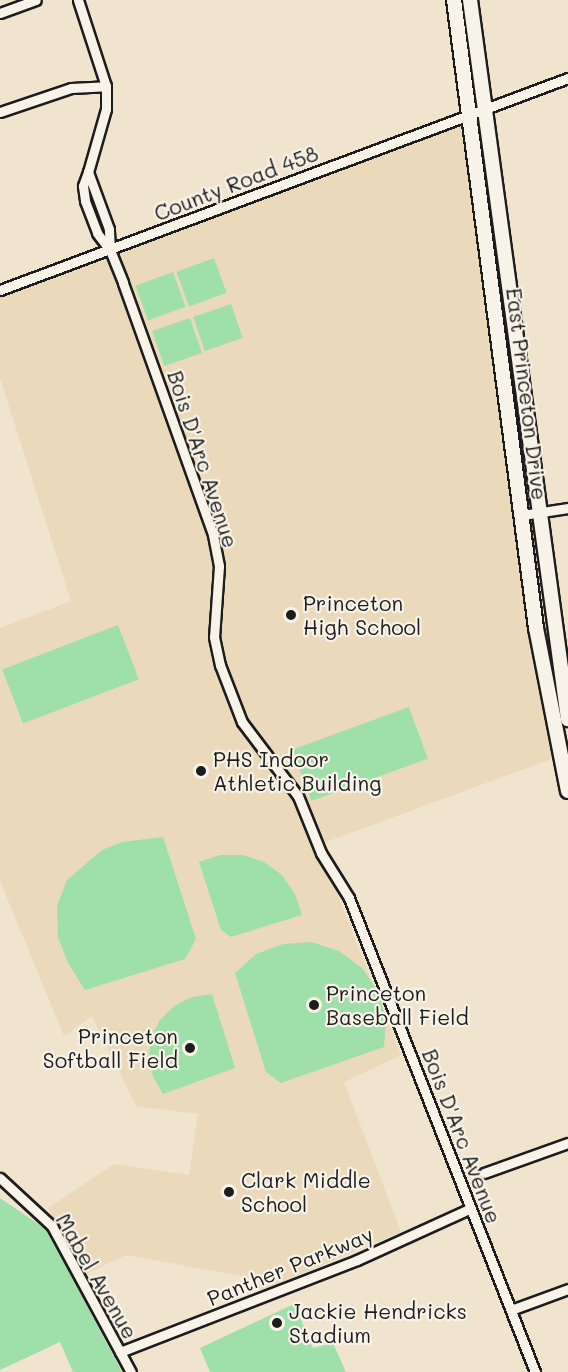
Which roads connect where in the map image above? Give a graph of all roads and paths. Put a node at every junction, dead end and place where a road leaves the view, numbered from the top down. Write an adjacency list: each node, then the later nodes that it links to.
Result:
1 (36, 0): 5 (street)
2 (78, 0): 7 (street)
3 (454, 0): 10 (highway, East Princeton Drive)
4 (470, 0): 8 (highway, East Princeton Drive)
5 (0, 13)
6 (568, 78): 8 (street, County Road 458)
7 (106, 86): 9 (street); 11 (street, Bois D'Arc Avenue)
8 (484, 108): 10 (street, County Road 458); 14 (highway, East Princeton Drive)
9 (0, 112)
10 (469, 114): 11 (street, County Road 458); 15 (highway, East Princeton Drive)
11 (110, 250): 12 (street, County Road 458); 23 (street, Bois D'Arc Avenue)
12 (0, 290)
13 (568, 508): 14 (street)
14 (538, 513): 15 (street); 16 (highway, East Princeton Drive)
15 (522, 515): 17 (highway, East Princeton Drive)
16 (560, 664): 17 (highway); 18 (highway, East Princeton Drive)
17 (542, 668): 19 (highway, East Princeton Drive)
18 (568, 719)
19 (568, 791)
20 (568, 1143): 21 (street)
21 (484, 1173)
22 (0, 1178): 26 (street, Mabel Avenue)
23 (471, 1208): 25 (street, Bois D'Arc Avenue); 26 (street, Panther Parkway)
24 (568, 1289): 25 (street)
25 (511, 1310): 28 (street, Bois D'Arc Avenue)
26 (120, 1352): 27 (street, Mabel Avenue)
27 (131, 1372)
28 (535, 1372)

